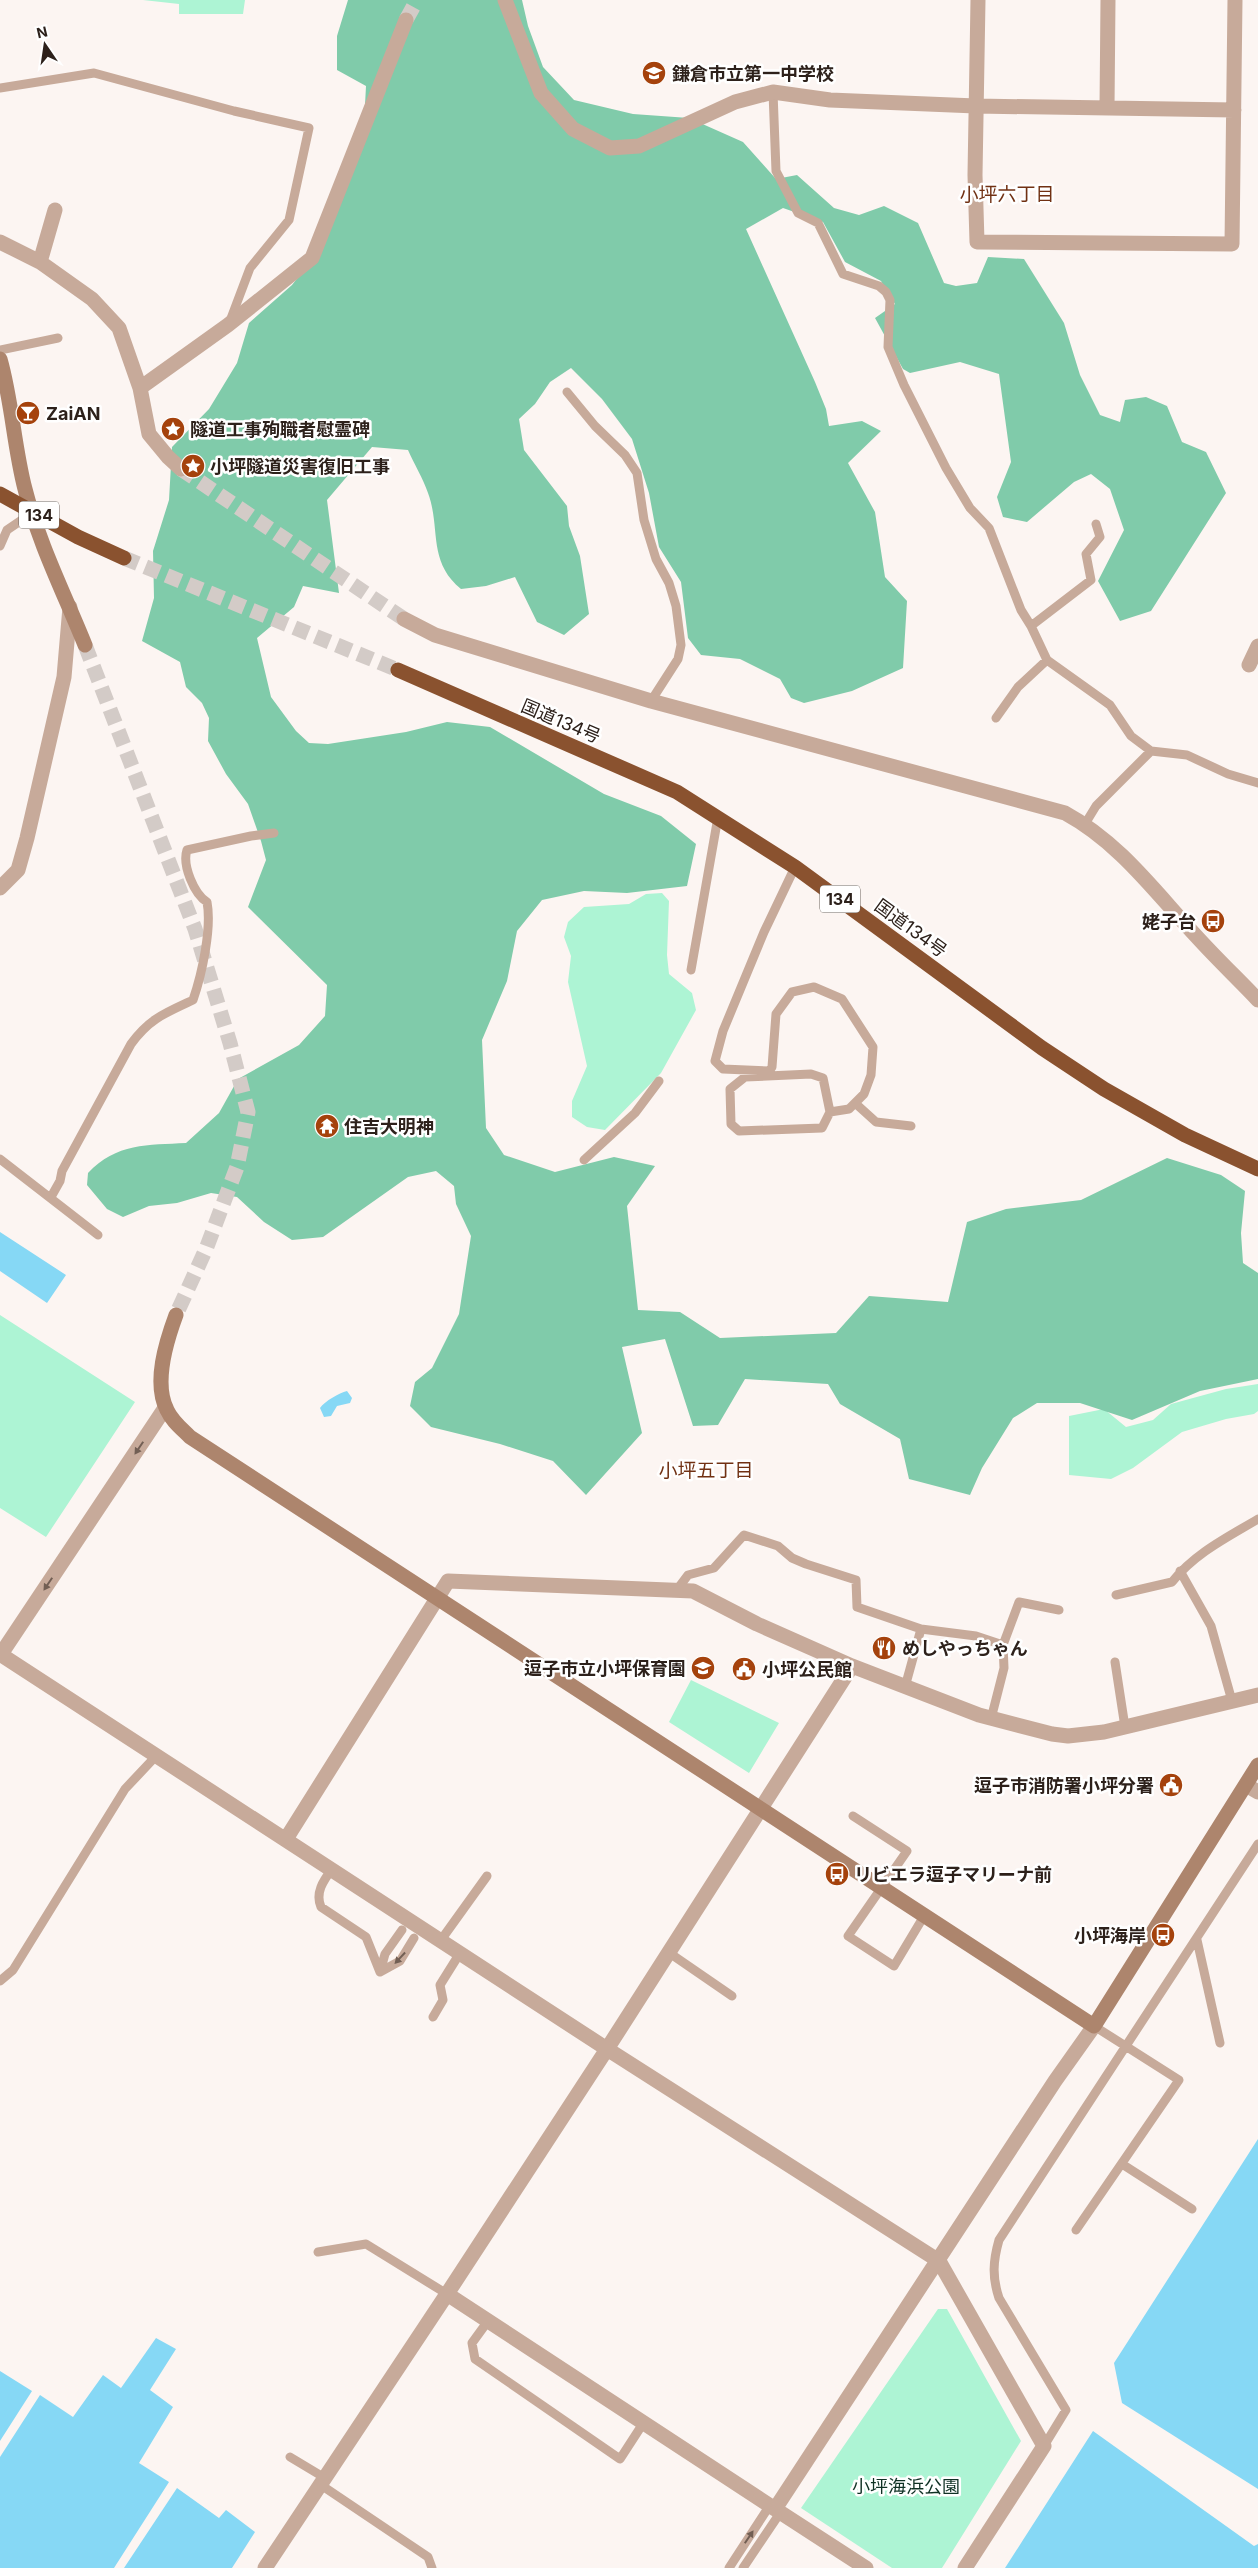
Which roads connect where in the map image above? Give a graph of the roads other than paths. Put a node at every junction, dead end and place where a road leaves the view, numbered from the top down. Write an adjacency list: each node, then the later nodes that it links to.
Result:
1 (505, 0): 7 (street)
2 (978, 0): 8 (street)
3 (1108, 0): 9 (street)
4 (1235, 0): 10 (street)
5 (406, 20): 14 (street)
6 (0, 88): 14 (lane)
7 (773, 92): 8 (street); 28 (lane)
8 (976, 106): 9 (street); 10 (street)
9 (1107, 108): 10 (street)
10 (1234, 110)
11 (56, 210): 13 (street)
12 (0, 242): 13 (street)
13 (40, 262): 18 (street)
14 (228, 326): 18 (street)
15 (58, 338): 16 (lane)
16 (0, 350)
17 (0, 359): 22 (street)
18 (140, 388): 20 (street)
19 (567, 392): 34 (lane)
20 (181, 469)
21 (0, 494): 25 (highway, 134)
22 (32, 513): 24 (lane); 26 (street)
23 (1096, 524): 28 (lane)
24 (0, 546)
25 (124, 558)
26 (70, 607): 29 (street); 42 (street)
27 (404, 619): 34 (street)
28 (1032, 626): 31 (lane)
29 (85, 645)
30 (1258, 646): 32 (street)
31 (1047, 660): 35 (lane); 36 (lane)
32 (1249, 665)
33 (398, 670): 38 (highway, 国道134号 / 134)
34 (651, 701): 39 (street)
35 (996, 718)
36 (1151, 751): 37 (lane); 39 (lane)
37 (1258, 783)
38 (718, 816): 41 (highway, 国道134号 / 134); 43 (lane)
39 (1085, 824): 44 (street)
40 (274, 833): 52 (lane)
41 (795, 867): 46 (lane); 51 (highway, 国道134号 / 134)
42 (0, 888)
43 (692, 970)
44 (1258, 1000)
45 (659, 1081): 50 (lane)
46 (855, 1103): 47 (lane); 48 (lane)
47 (830, 1112): 47 (lane)
48 (911, 1126)
49 (0, 1159): 52 (lane)
50 (584, 1160)
51 (1258, 1169)
52 (51, 1197): 53 (lane)
53 (98, 1235)
54 (176, 1315): 55 (street)
55 (166, 1408): 60 (street); 64 (street, one-way to 64)
56 (1258, 1518): 57 (lane)
57 (1180, 1571): 59 (lane); 69 (lane)
58 (676, 1591): 60 (street); 62 (lane); 66 (street)
59 (1116, 1595)
60 (438, 1599): 75 (street); 77 (street)
61 (1059, 1610): 63 (lane)
62 (921, 1629): 63 (lane); 67 (lane)
63 (1003, 1645): 70 (lane)
64 (0, 1654): 72 (street)
65 (1115, 1662): 71 (lane)
66 (852, 1666): 67 (street); 75 (street)
67 (905, 1687): 71 (street)
68 (1258, 1695): 69 (street)
69 (1232, 1701): 71 (street)
70 (993, 1711)
71 (1125, 1727)
72 (157, 1755): 77 (street); 90 (lane)
73 (1258, 1765): 74 (street)
74 (1252, 1789): 93 (street)
75 (760, 1810): 81 (street); 87 (street)
76 (853, 1816): 81 (lane)
77 (286, 1839): 79 (street)
78 (1258, 1844): 86 (lane)
79 (332, 1869): 85 (street); 89 (lane)
80 (487, 1876): 85 (lane)
81 (881, 1888): 82 (street); 82 (lane)
82 (924, 1916): 93 (street)
83 (402, 1930): 89 (lane)
84 (414, 1938): 89 (lane, one-way to 89)
85 (441, 1940): 88 (street)
86 (1197, 1940): 94 (lane); 95 (lane)
87 (668, 1952): 91 (lane); 96 (street)
88 (460, 1953): 92 (lane); 96 (street)
89 (380, 1972)
90 (0, 1981)
91 (732, 1996)
92 (433, 2016)
93 (1094, 2026): 95 (lane); 101 (street)
94 (1220, 2043)
95 (1126, 2047): 97 (lane); 105 (lane)
96 (607, 2049): 101 (street); 102 (street)
97 (1122, 2164): 98 (lane); 99 (lane)
98 (1192, 2209)
99 (1076, 2230)
100 (318, 2252): 102 (lane)
101 (939, 2261): 105 (street); 108 (street)
102 (447, 2294): 103 (street); 107 (street)
103 (488, 2321): 104 (street); 104 (lane)
104 (644, 2422): 108 (street)
105 (1044, 2446): 114 (street)
106 (290, 2457): 107 (lane)
107 (323, 2481): 109 (street); 110 (lane)
108 (775, 2509): 111 (lane, one-way to 108); 112 (lane); 113 (street)
109 (265, 2568)
110 (432, 2568)
111 (729, 2568)
112 (743, 2568)
113 (866, 2568)
114 (965, 2568)

